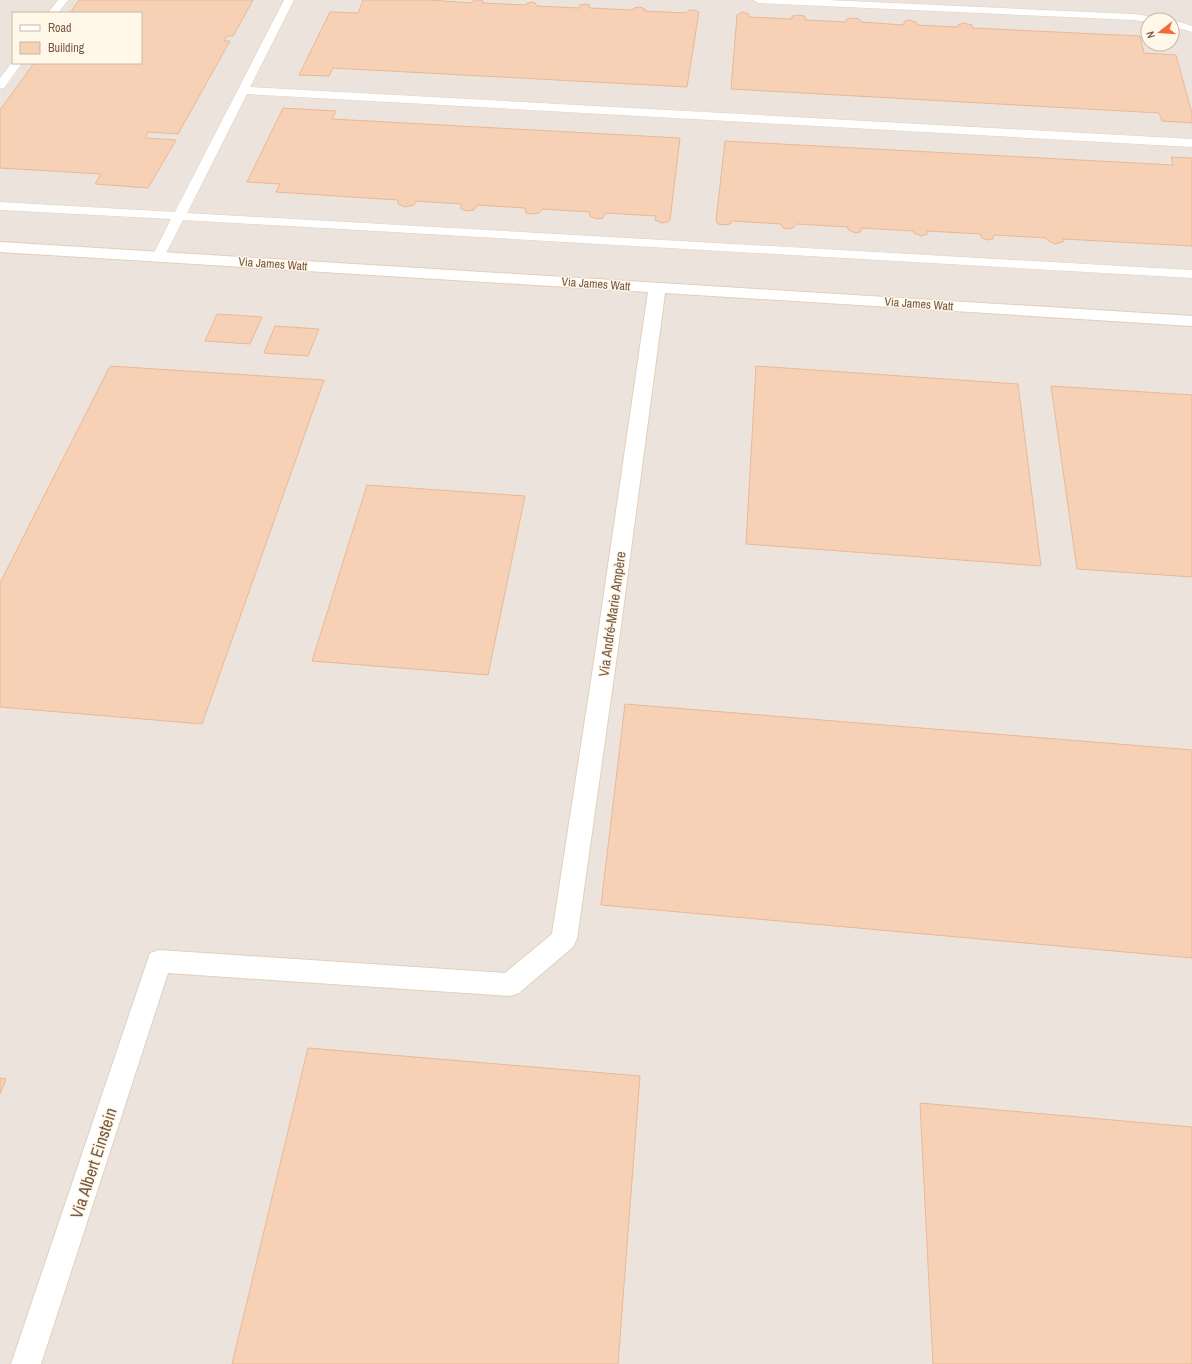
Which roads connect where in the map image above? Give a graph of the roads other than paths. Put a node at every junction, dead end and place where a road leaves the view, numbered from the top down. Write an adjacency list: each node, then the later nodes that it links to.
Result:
1 (63, 0): 4 (lane)
2 (290, 0): 10 (lane)
3 (758, 0): 5 (lane)
4 (54, 12)
5 (1140, 18)
6 (1180, 25): 7 (lane)
7 (1192, 29)
8 (16, 64): 9 (lane)
9 (0, 86)
10 (244, 90): 11 (lane); 13 (lane)
11 (1192, 143)
12 (0, 206): 13 (lane)
13 (178, 217): 15 (lane); 16 (lane)
14 (0, 247): 15 (street, Via James Watt)
15 (158, 257): 17 (street, Via James Watt)
16 (1192, 274)
17 (657, 288): 18 (street, Via James Watt); 19 (street, Via André-Marie Ampère)
18 (1192, 321)
19 (159, 962): 20 (street, Via Albert Einstein)
20 (26, 1364)

